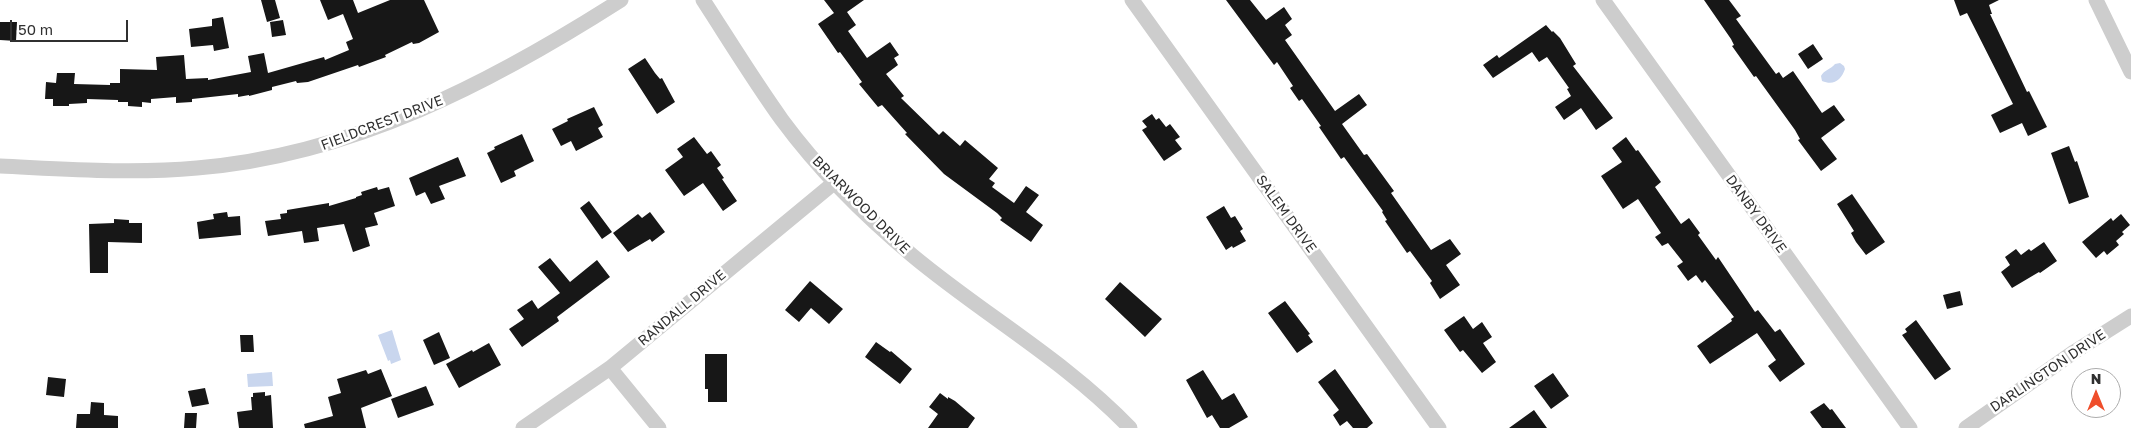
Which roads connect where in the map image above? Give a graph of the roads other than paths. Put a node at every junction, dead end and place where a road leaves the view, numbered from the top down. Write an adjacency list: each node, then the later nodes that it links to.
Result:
1 (621, 0): 7 (street, FIELDCREST DRIVE)
2 (703, 0): 8 (street, BRIARWOOD DRIVE)
3 (1132, 0): 14 (street, SALEM DRIVE)
4 (1603, 0): 15 (street, DANBY DRIVE)
5 (2096, 0): 6 (street)
6 (2131, 72)
7 (0, 166)
8 (835, 182): 10 (street, RANDALL DRIVE); 13 (street, BRIARWOOD DRIVE)
9 (2131, 316): 16 (street, DARLINGTON DRIVE)
10 (610, 368): 11 (street, RANDALL DRIVE); 12 (street)
11 (523, 428)
12 (659, 428)
13 (1130, 428)
14 (1440, 428)
15 (1910, 428)
16 (1966, 428)

